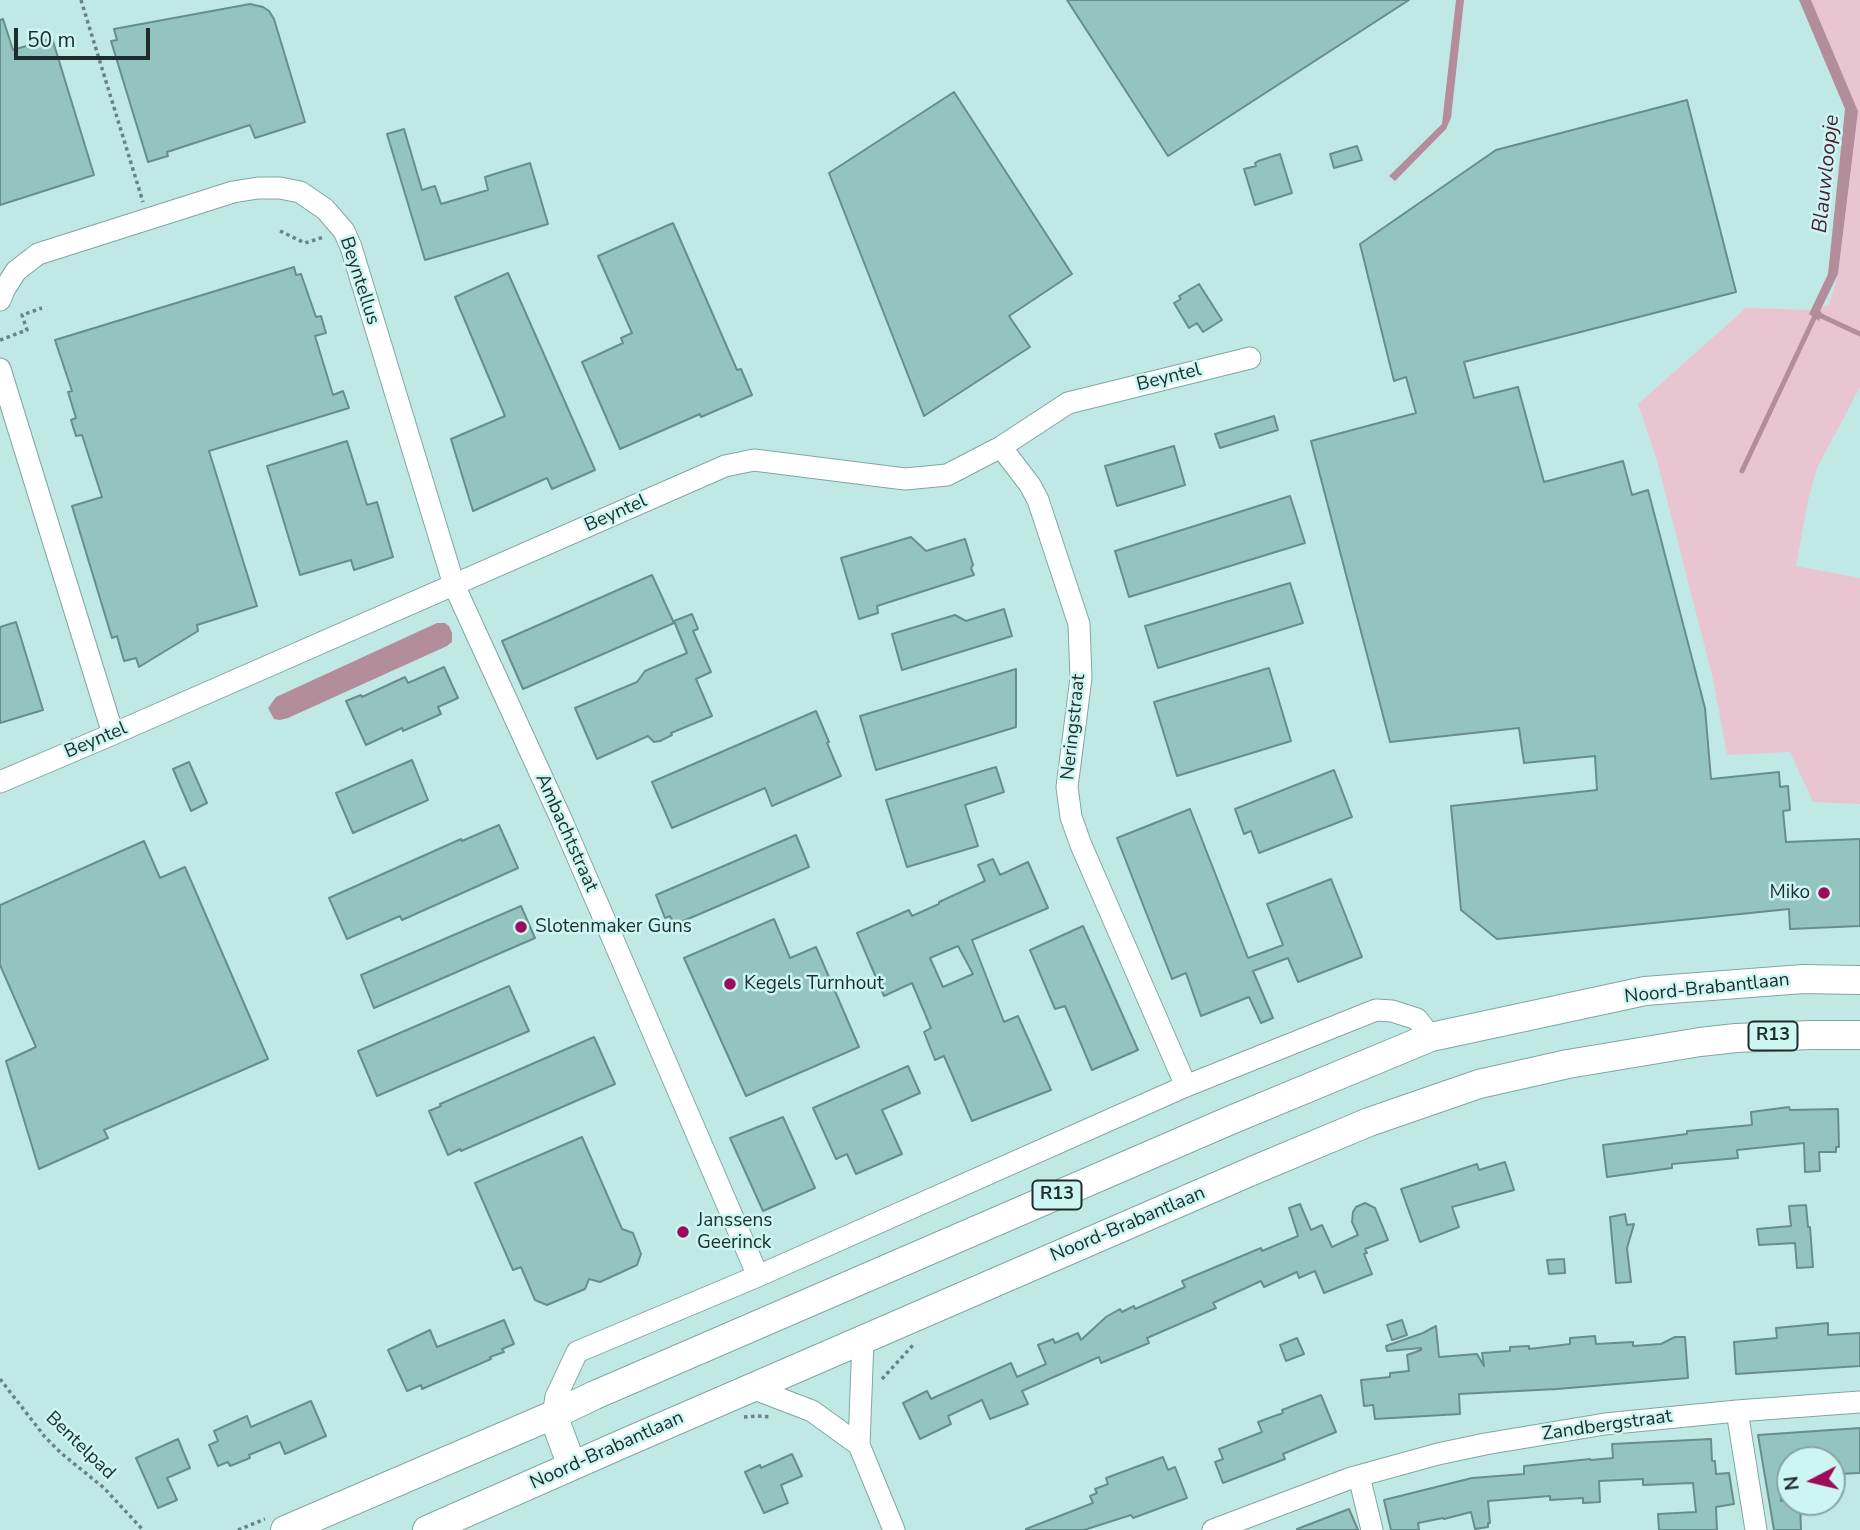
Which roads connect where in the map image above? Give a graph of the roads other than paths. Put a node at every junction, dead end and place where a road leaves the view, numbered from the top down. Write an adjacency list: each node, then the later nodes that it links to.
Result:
1 (0, 300): 5 (street, Beyntellus)
2 (1250, 358): 4 (street, Beyntel)
3 (0, 369): 6 (street)
4 (1001, 447): 5 (street, Beyntel); 11 (street, Neringstraat)
5 (454, 585): 6 (street, Beyntel); 12 (street, Ambachtstraat)
6 (113, 734): 7 (street, Beyntel)
7 (0, 782)
8 (1860, 979): 10 (main road, Noord-Brabantlaan / R13)
9 (1860, 1035): 13 (main road, Noord-Brabantlaan / R13)
10 (1432, 1037): 11 (street); 17 (main road, Noord-Brabantlaan / R13)
11 (1186, 1086): 12 (street)
12 (758, 1276): 17 (street)
13 (863, 1340): 14 (main road, Noord-Brabantlaan / R13); 18 (street)
14 (752, 1388): 18 (street); 19 (main road, Noord-Brabantlaan / R13)
15 (1860, 1402): 16 (street, Zandbergstraat)
16 (1737, 1411): 20 (street, Zandbergstraat); 26 (street)
17 (553, 1415): 19 (main road); 21 (main road, Noord-Brabantlaan / R13)
18 (859, 1446): 23 (street)
19 (572, 1466): 22 (main road, Noord-Brabantlaan / R13)
20 (1359, 1476): 24 (street, Zandbergstraat); 25 (street)
21 (285, 1530)
22 (427, 1530)
23 (894, 1530)
24 (1213, 1530)
25 (1372, 1530)
26 (1756, 1530)

